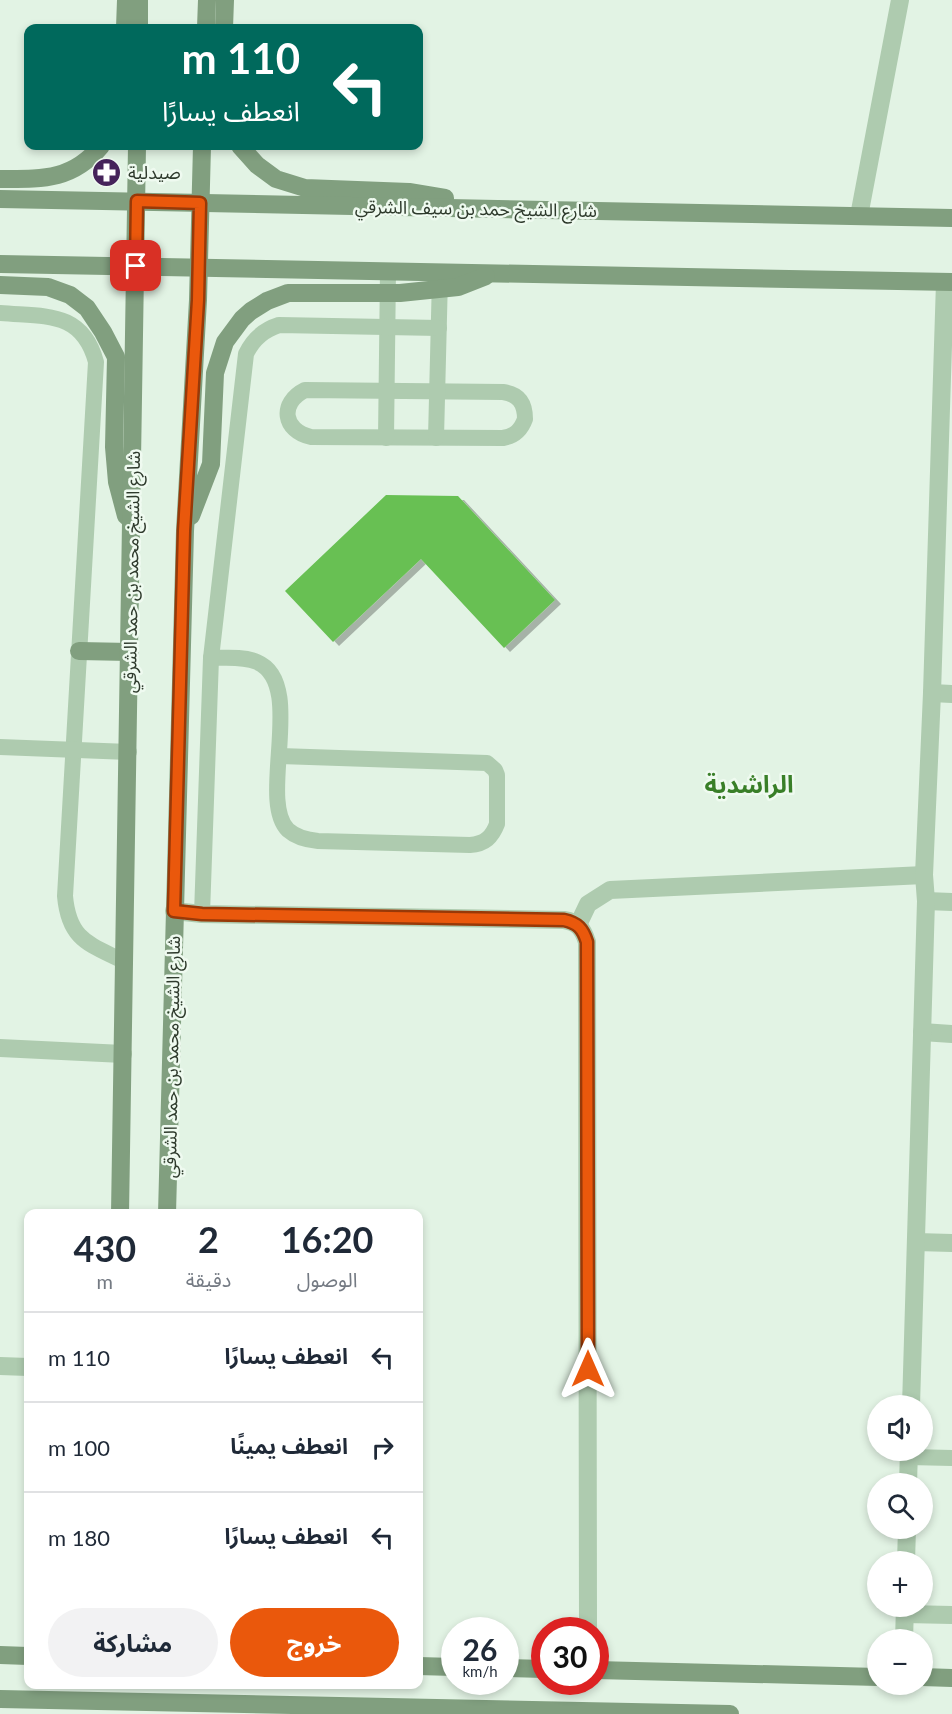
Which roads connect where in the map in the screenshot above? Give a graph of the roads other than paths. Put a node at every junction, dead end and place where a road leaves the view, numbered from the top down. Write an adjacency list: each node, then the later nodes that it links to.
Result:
1 (126, 0): 6 (main road)
2 (139, 0): 7 (main road)
3 (207, 0): 8 (main road)
4 (225, 0): 9 (main road)
5 (900, 0): 19 (street)
6 (125, 24)
7 (139, 24)
8 (206, 24)
9 (224, 24)
10 (97, 150): 14 (main road)
11 (138, 150): 16 (main road, شارع الشيخ محمد بن حمد الشرقي)
12 (202, 150): 17 (main road, شارع الشيخ محمد بن حمد الشرقي)
13 (244, 150): 18 (main road)
14 (0, 180)
15 (0, 199): 16 (main road, شارع الشيخ حمد بن سيف الشرقي)
16 (137, 201): 17 (main road, شارع الشيخ حمد بن سيف الشرقي); 22 (main road, شارع الشيخ محمد بن حمد الشرقي)
17 (200, 203): 18 (main road, شارع الشيخ حمد بن سيف الشرقي); 23 (main road, شارع الشيخ محمد بن حمد الشرقي)
18 (484, 209): 19 (main road, شارع الشيخ حمد بن سيف الشرقي)
19 (859, 216): 20 (main road, شارع الشيخ حمد بن سيف الشرقي)
20 (952, 218)
21 (0, 264): 22 (main road)
22 (136, 266): 23 (main road); 37 (main road, شارع الشيخ محمد بن حمد الشرقي)
23 (198, 267): 24 (main road); 36 (main road, شارع الشيخ محمد بن حمد الشرقي)
24 (388, 271): 25 (main road); 28 (lane)
25 (440, 281): 26 (main road); 28 (main road); 31 (lane)
26 (949, 282): 38 (street)
27 (0, 285): 37 (main road)
28 (388, 293): 30 (lane); 36 (main road)
29 (0, 314): 39 (lane)
30 (387, 327): 31 (lane); 32 (lane); 41 (lane)
31 (439, 328): 33 (lane)
32 (387, 390): 33 (lane); 34 (lane); 34 (lane)
33 (437, 390): 35 (lane); 35 (lane)
34 (386, 438): 35 (lane)
35 (436, 438)
36 (184, 531): 51 (main road, شارع الشيخ محمد بن حمد الشرقي)
37 (133, 542): 40 (main road, شارع الشيخ محمد بن حمد الشرقي)
38 (944, 555): 42 (street)
39 (79, 651): 40 (main road); 45 (lane)
40 (130, 652): 46 (main road, شارع الشيخ محمد بن حمد الشرقي)
41 (211, 658): 47 (lane); 52 (lane)
42 (932, 693): 43 (street); 48 (street)
43 (952, 694)
44 (0, 747): 45 (lane)
45 (73, 749): 46 (lane); 54 (lane)
46 (129, 752): 54 (main road, شارع الشيخ محمد بن حمد الشرقي)
47 (280, 756): 47 (lane)
48 (924, 875): 49 (street); 53 (street)
49 (926, 901): 50 (street); 55 (street)
50 (952, 902)
51 (174, 911): 52 (street); 60 (main road, شارع الشيخ محمد بن حمد الشرقي)
52 (202, 914): 53 (street)
53 (578, 925): 70 (street)
54 (125, 962): 58 (main road, شارع الشيخ محمد بن حمد الشرقي)
55 (922, 1032): 56 (street); 61 (street)
56 (952, 1034)
57 (0, 1048): 58 (street)
58 (123, 1054): 59 (main road, شارع الشيخ محمد بن حمد الشرقي)
59 (120, 1209)
60 (167, 1209)
61 (916, 1242): 62 (street); 65 (street)
62 (952, 1243)
63 (0, 1366): 64 (street)
64 (24, 1366)
65 (911, 1395)
66 (933, 1456): 67 (lane)
67 (952, 1458)
68 (933, 1613): 69 (street)
69 (952, 1615)
70 (588, 1617)
71 (0, 1655): 72 (main road)
72 (24, 1656)
73 (423, 1666): 74 (main road)
74 (441, 1667)
75 (609, 1670): 76 (main road)
76 (867, 1677)
77 (933, 1677): 78 (main road)
78 (952, 1678)
79 (0, 1699): 80 (main road)
80 (175, 1708): 81 (main road)
81 (730, 1714)

